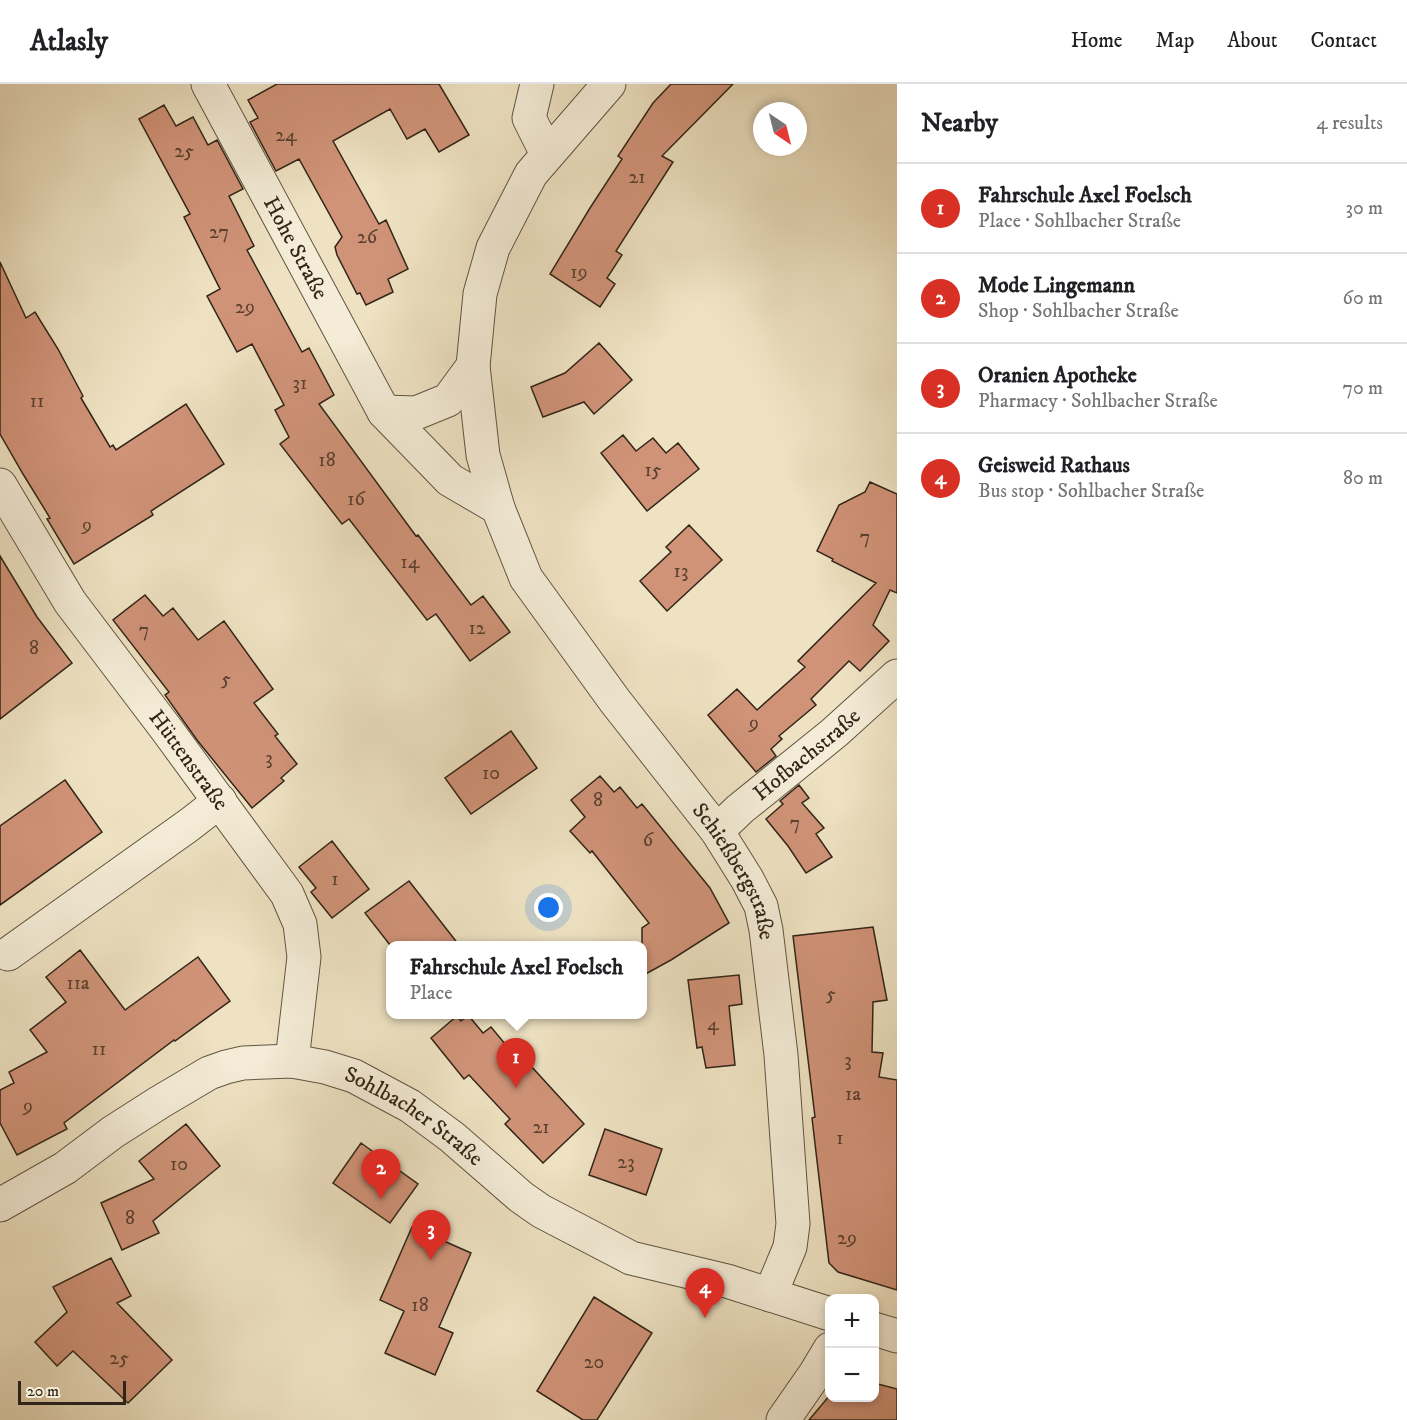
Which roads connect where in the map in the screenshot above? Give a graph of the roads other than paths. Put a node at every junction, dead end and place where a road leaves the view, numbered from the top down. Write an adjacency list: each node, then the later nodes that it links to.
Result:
1 (208, 84): 6 (street, Hohe Straße)
2 (537, 84): 4 (street)
3 (609, 84): 4 (street, Schießbergstraße)
4 (547, 154): 5 (street, Schießbergstraße)
5 (473, 366): 6 (street); 8 (street, Schießbergstraße)
6 (384, 412): 8 (street)
7 (0, 485): 10 (street, Hüttenstraße)
8 (498, 508): 11 (street, Schießbergstraße)
9 (897, 676): 11 (street, Hofbachstraße)
10 (219, 801): 12 (street); 13 (street, Hüttenstraße)
11 (717, 831): 15 (street, Schießbergstraße)
12 (8, 954)
13 (292, 1061): 14 (street, Sohlbacher Straße); 15 (street, Sohlbacher Straße)
14 (0, 1205)
15 (770, 1295): 16 (street, Sohlbacher Straße)
16 (825, 1312)
17 (879, 1331): 18 (street)
18 (897, 1336)
19 (825, 1357): 20 (street)
20 (783, 1420)

